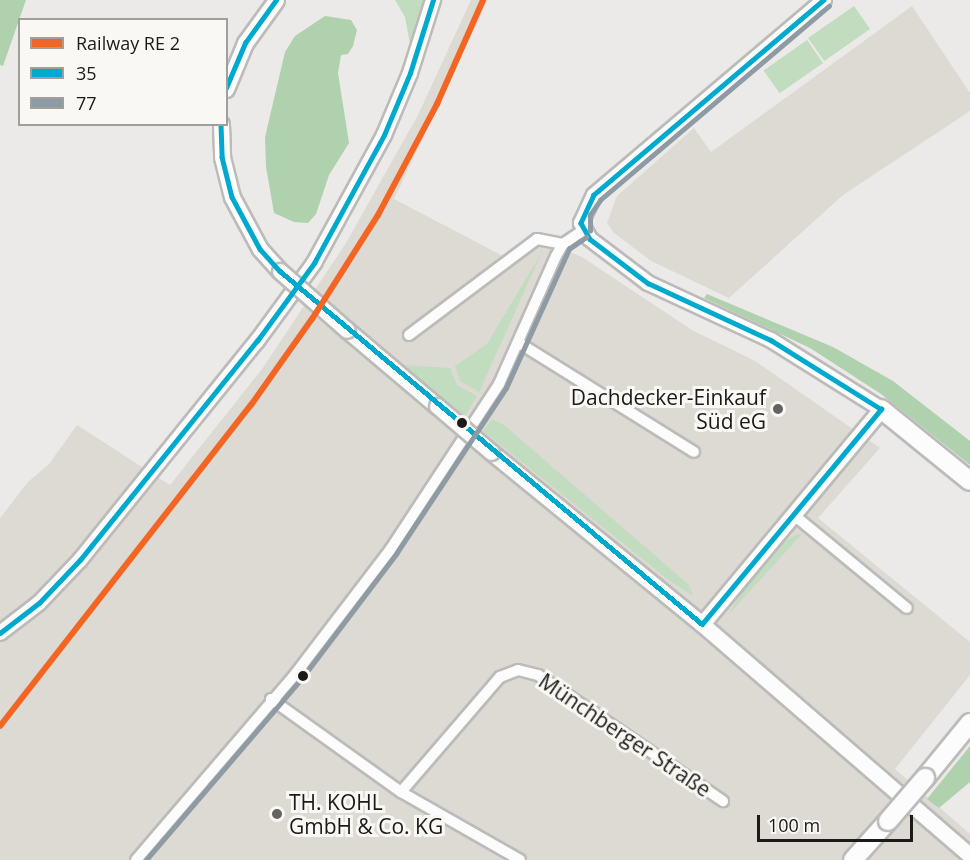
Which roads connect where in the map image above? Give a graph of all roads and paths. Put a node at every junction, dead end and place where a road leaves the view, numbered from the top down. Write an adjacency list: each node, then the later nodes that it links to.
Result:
1 (276, 0): 4 (main road)
2 (433, 0): 16 (street)
3 (824, 0): 6 (street)
4 (228, 84)
5 (221, 126): 15 (main road, bridge)
6 (582, 231): 7 (street); 10 (street)
7 (563, 244): 8 (street); 9 (street)
8 (409, 336)
9 (519, 343): 11 (street); 17 (street)
10 (881, 409): 12 (highway); 13 (main road)
11 (694, 452)
12 (970, 481)
13 (794, 515): 14 (street); 15 (main road)
14 (908, 608)
15 (702, 624): 21 (main road)
16 (0, 633)
17 (271, 699): 19 (street); 22 (street)
18 (970, 723): 24 (highway, bridge)
19 (400, 792): 20 (street, Münchberger Straße); 23 (street)
20 (723, 801)
21 (970, 855)
22 (136, 860)
23 (520, 860)
24 (853, 860)

